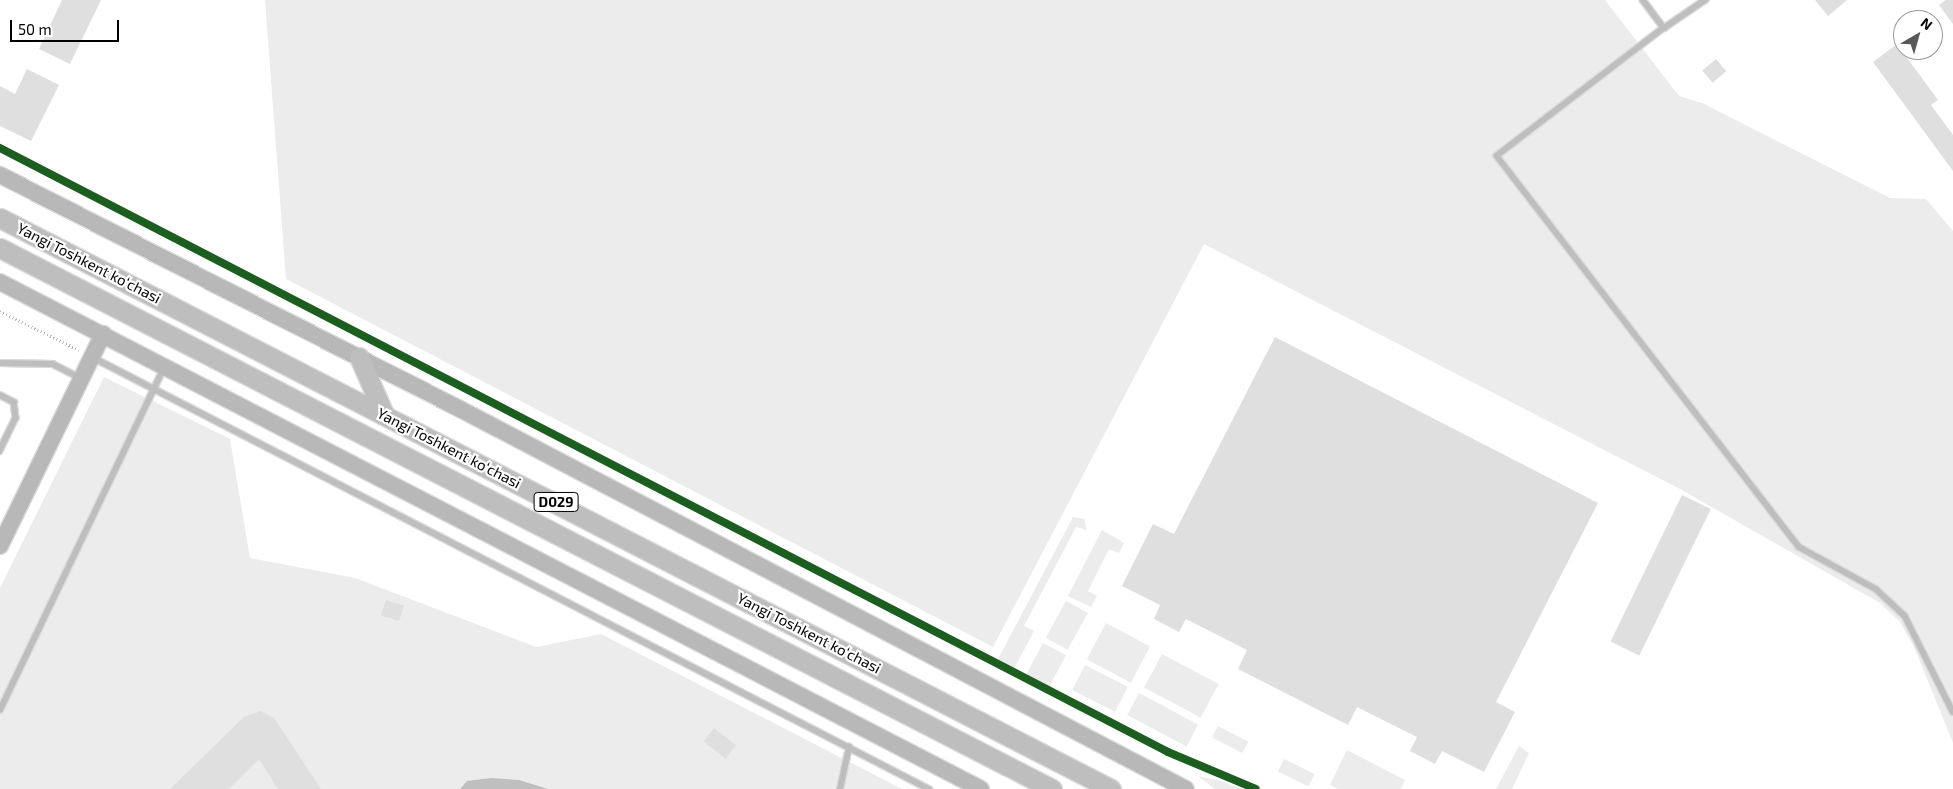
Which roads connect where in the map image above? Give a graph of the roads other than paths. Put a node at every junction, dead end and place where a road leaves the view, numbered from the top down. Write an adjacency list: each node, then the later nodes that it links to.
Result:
1 (1643, 0): 3 (lane)
2 (1704, 0): 3 (lane)
3 (1664, 28): 20 (lane)
4 (0, 175): 10 (main road)
5 (0, 218): 16 (highway, Yangi Toshkent ko‘chasi / D029)
6 (0, 248): 25 (highway, Yangi Toshkent ko‘chasi / D029)
7 (0, 282): 8 (main road)
8 (103, 334): 9 (main road); 12 (main road)
9 (92, 357): 13 (main road); 14 (lane)
10 (360, 358): 16 (highway); 27 (main road)
11 (0, 363): 13 (lane)
12 (165, 366): 14 (lane); 24 (main road)
13 (81, 378): 18 (main road)
14 (154, 389): 19 (lane); 21 (lane)
15 (0, 395): 17 (lane)
16 (384, 414): 26 (highway, Yangi Toshkent ko‘chasi / D029)
17 (0, 451)
18 (0, 546)
19 (0, 710)
20 (1953, 712)
21 (849, 747): 22 (lane); 23 (lane)
22 (840, 789)
23 (929, 789)
24 (980, 789)
25 (1052, 789)
26 (1111, 789)
27 (1186, 789)

